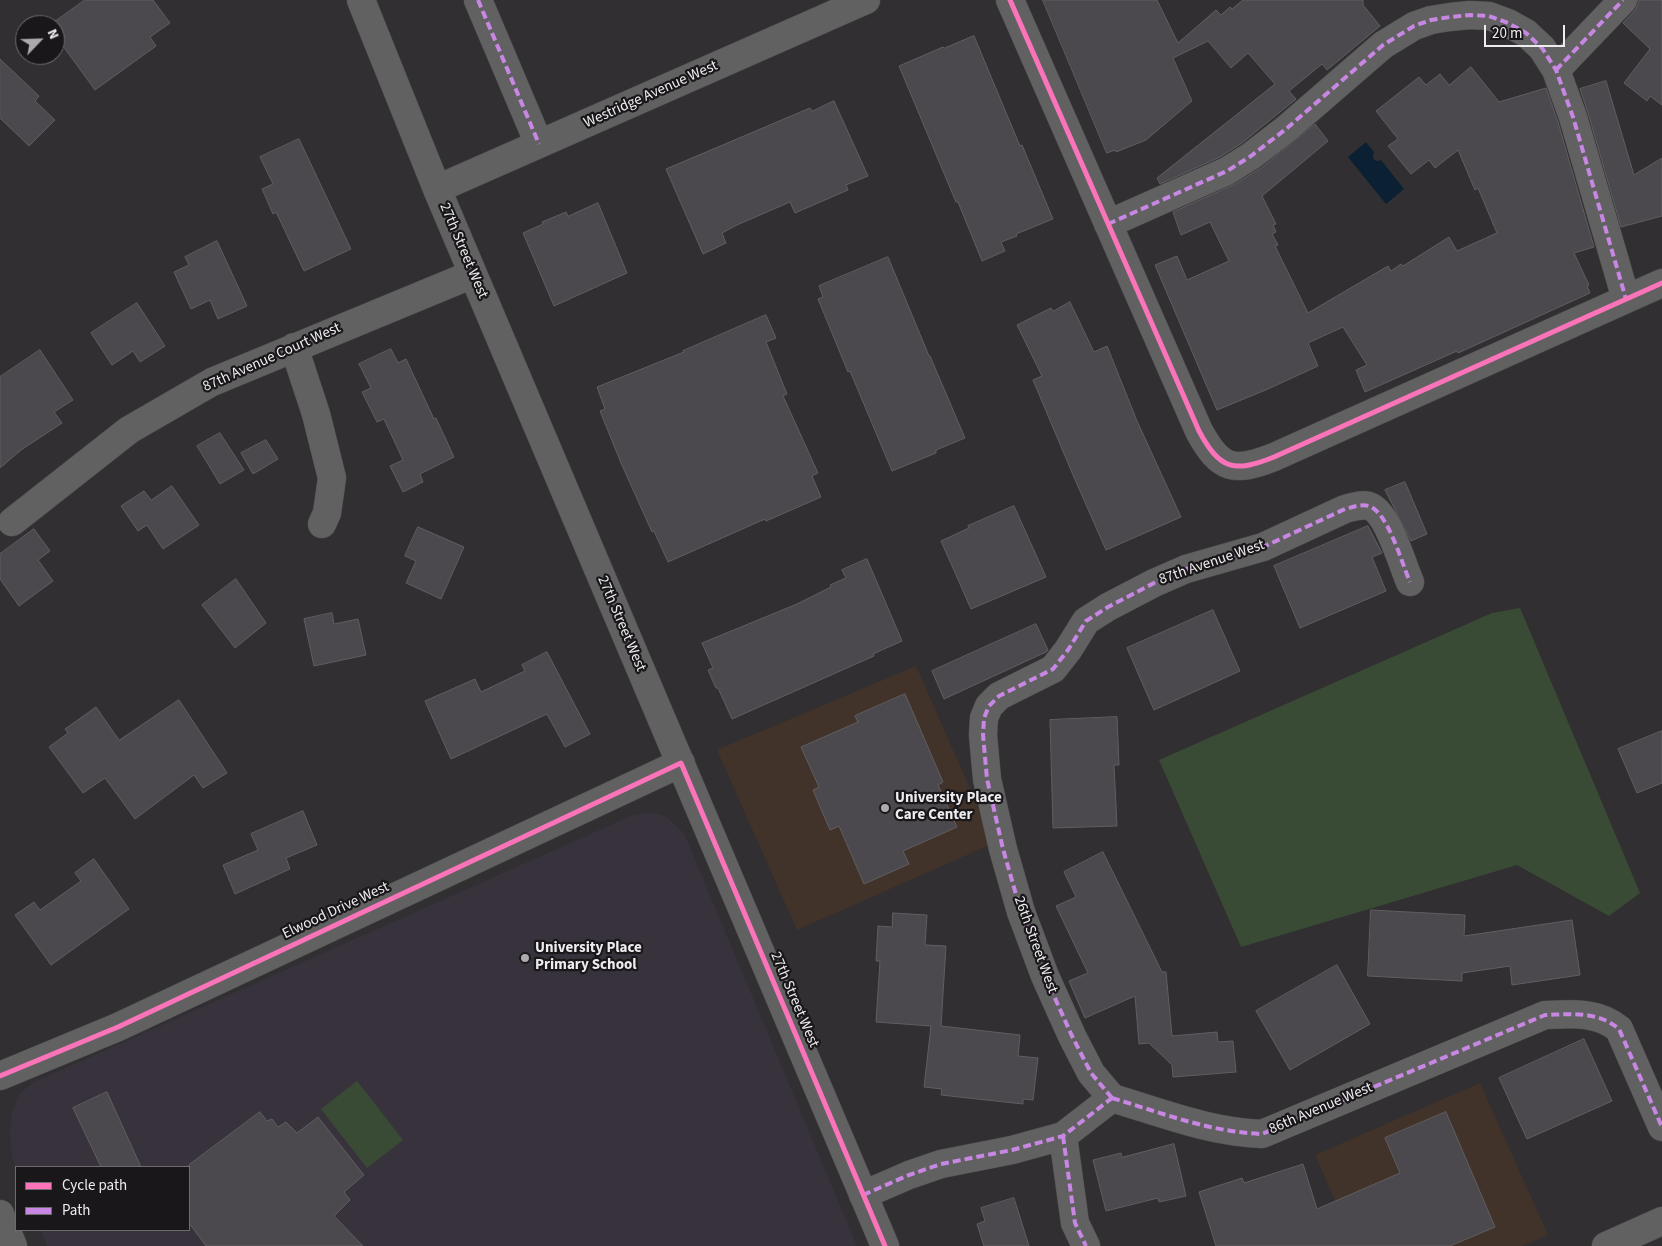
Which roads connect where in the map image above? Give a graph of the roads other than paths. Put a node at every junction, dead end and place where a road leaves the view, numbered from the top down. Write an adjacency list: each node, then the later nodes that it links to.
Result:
1 (362, 0): 8 (street, 27th Street West)
2 (478, 0): 7 (street)
3 (866, 0): 7 (street, Westridge Avenue West)
4 (1010, 0): 9 (street)
5 (1623, 0): 6 (street)
6 (1556, 70): 9 (street); 12 (street)
7 (539, 144): 8 (street, Westridge Avenue West)
8 (437, 189): 10 (street, 27th Street West)
9 (1108, 224): 12 (street)
10 (473, 274): 13 (street, 87th Avenue Court West); 17 (street, 27th Street West)
11 (1662, 283): 12 (street)
12 (1626, 298)
13 (294, 347): 14 (street, 87th Avenue Court West); 15 (street)
14 (12, 522)
15 (322, 524)
16 (1410, 582): 18 (street, 87th Avenue West)
17 (680, 763): 19 (street, Elwood Drive West); 23 (street, 27th Street West)
18 (987, 780): 20 (street, 26th Street West)
19 (0, 1076)
20 (1112, 1098): 21 (street, 86th Avenue West); 22 (street)
21 (1662, 1127)
22 (1063, 1136): 23 (street); 28 (street)
23 (863, 1195): 27 (street, 27th Street West)
24 (0, 1214): 26 (street)
25 (1662, 1221): 29 (street)
26 (13, 1246)
27 (885, 1246)
28 (1086, 1246)
29 (1606, 1246)

